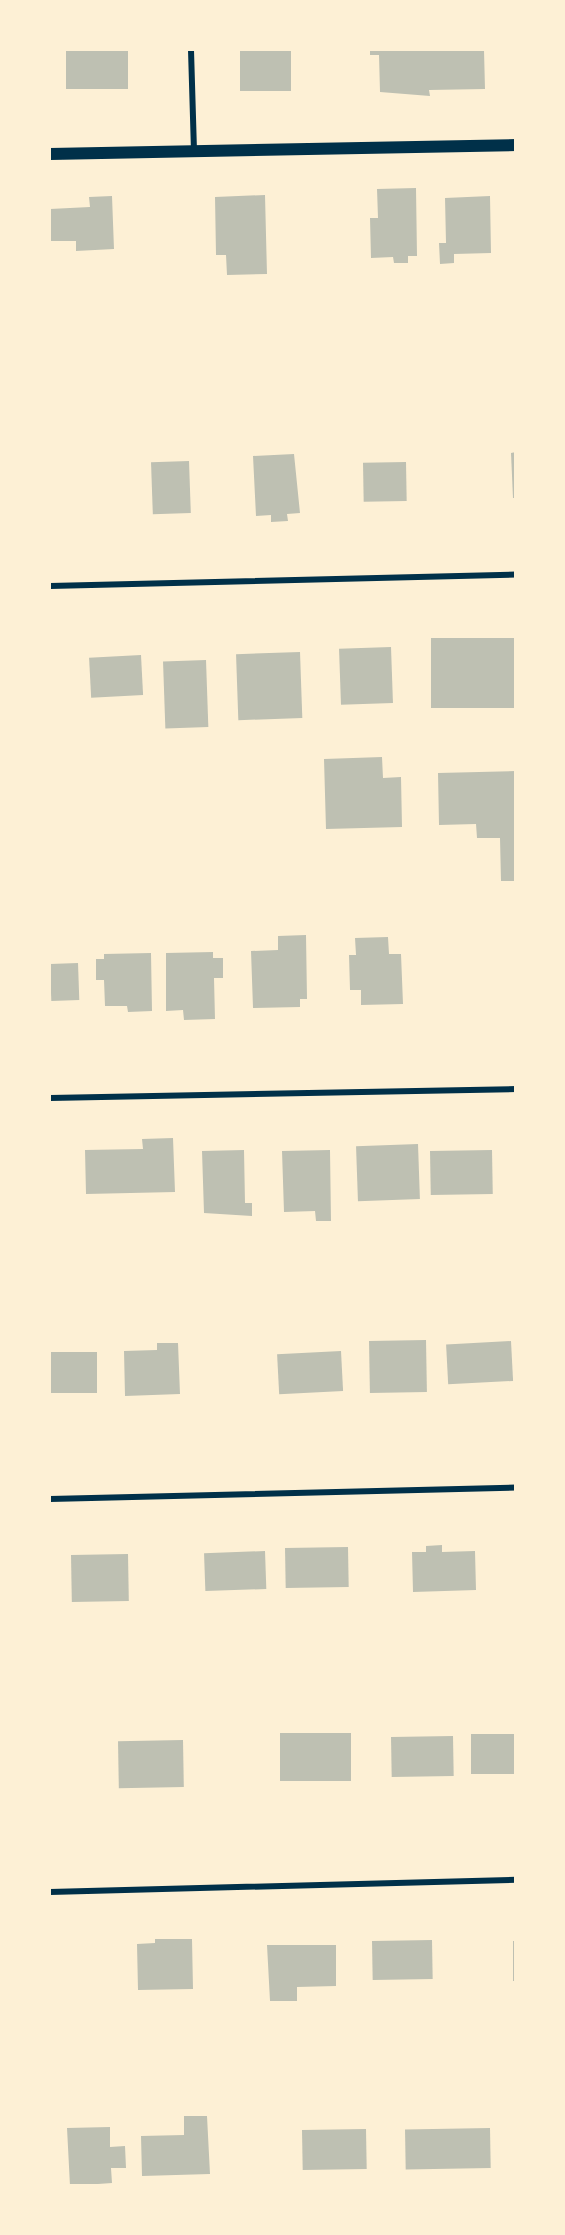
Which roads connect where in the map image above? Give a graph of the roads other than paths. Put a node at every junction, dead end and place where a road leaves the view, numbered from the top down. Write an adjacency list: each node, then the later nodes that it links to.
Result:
1 (191, 50): 3 (street)
2 (516, 145): 3 (main road)
3 (194, 150): 4 (main road)
4 (50, 154)
5 (516, 575): 6 (street)
6 (50, 586)
7 (516, 1089): 8 (street)
8 (50, 1098)
9 (516, 1488): 10 (street)
10 (50, 1499)
11 (516, 1880): 12 (street)
12 (50, 1892)

